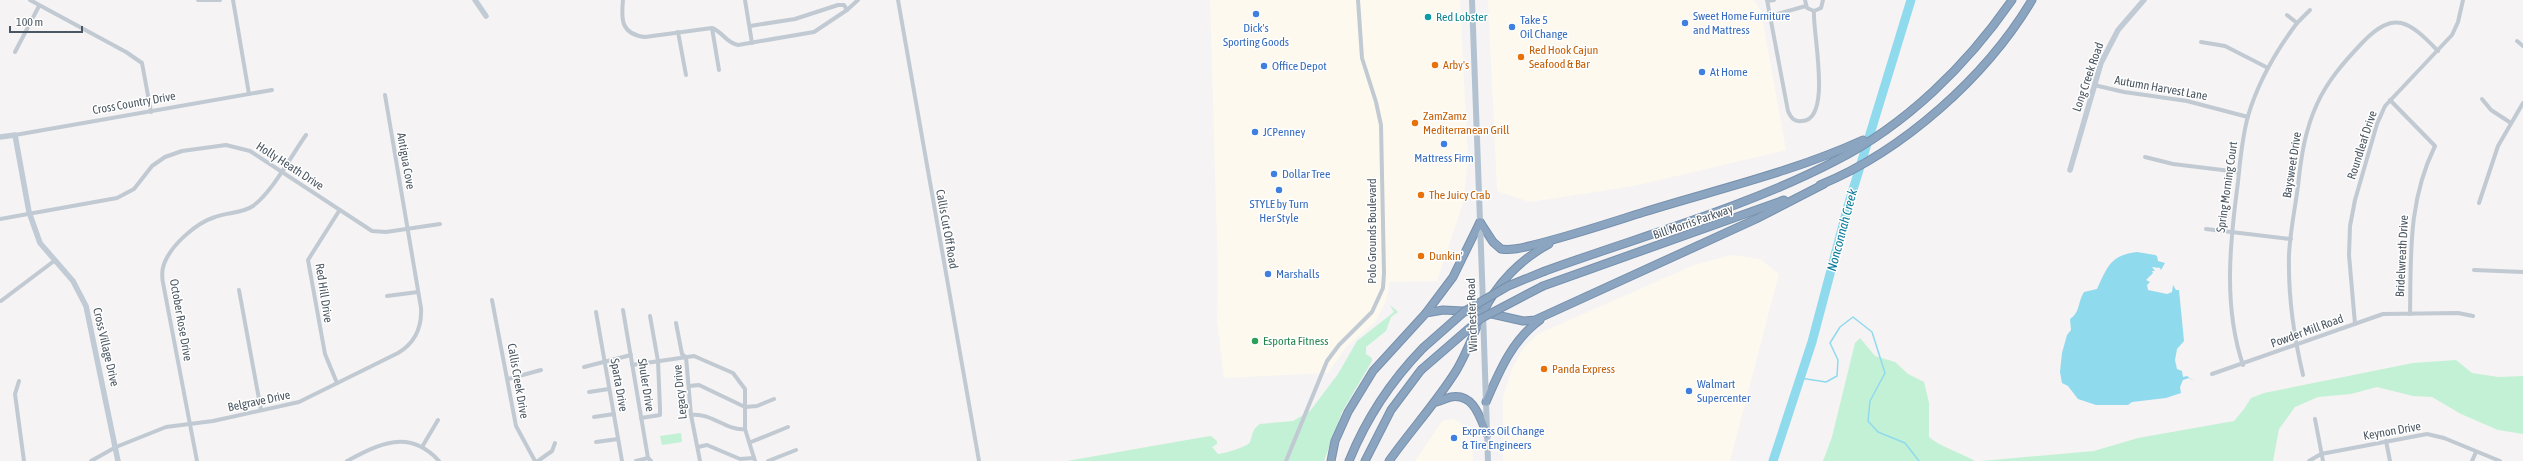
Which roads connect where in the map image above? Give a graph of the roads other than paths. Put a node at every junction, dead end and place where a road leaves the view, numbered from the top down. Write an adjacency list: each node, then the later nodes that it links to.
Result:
1 (30, 0): 20 (street)
2 (198, 0): 3 (street)
3 (220, 0)
4 (233, 0): 43 (street)
5 (475, 0): 26 (street)
6 (623, 0): 31 (street)
7 (745, 0): 29 (street)
8 (858, 0): 22 (street)
9 (898, 0): 148 (street, Callis Cut Off Road)
10 (1358, 0): 149 (street, Polo Grounds Boulevard)
11 (1472, 0): 64 (main road, Winchester Road)
12 (1774, 0): 19 (street)
13 (1805, 0): 21 (street)
14 (1823, 0): 24 (street)
15 (2012, 0): 51 (highway, Bill Morris Parkway)
16 (2032, 0): 59 (highway, Bill Morris Parkway)
17 (2144, 0): 41 (street, Long Creek Road)
18 (2463, 0): 36 (street, Roundleaf Drive)
19 (1768, 1): 27 (street)
20 (39, 6): 37 (street); 48 (street)
21 (1806, 6): 24 (street); 27 (street)
22 (847, 10): 29 (street); 34 (street)
23 (2310, 10): 28 (street, Spring Morning Court)
24 (1814, 11): 27 (street)
25 (2287, 15): 28 (street)
26 (486, 16)
27 (1770, 16)
28 (2297, 23): 38 (street, Spring Morning Court)
29 (750, 26): 34 (street)
30 (712, 28): 31 (street); 34 (street); 39 (street)
31 (678, 32): 40 (street)
32 (2517, 41): 35 (street)
33 (2201, 42): 38 (street)
34 (752, 43)
35 (2523, 46)
36 (2438, 51): 46 (street, Roundleaf Drive); 70 (street, Baysweet Drive)
37 (15, 52)
38 (2268, 68): 49 (street, Spring Morning Court)
39 (719, 70)
40 (686, 75)
41 (2094, 85): 49 (street, Autumn Harvest Lane); 56 (street, Long Creek Road)
42 (272, 90): 43 (street, Cross Country Drive)
43 (249, 94): 48 (street, Cross Country Drive)
44 (384, 95): 67 (street, Antigua Cove)
45 (2482, 99): 50 (street)
46 (2390, 100): 84 (street, Bridelwreath Drive); 88 (street, Roundleaf Drive)
47 (2523, 104): 50 (street)
48 (152, 112): 52 (street, Cross Country Drive)
49 (2248, 117): 58 (street, Spring Morning Court)
50 (2511, 123): 60 (street)
51 (1889, 128): 69 (highway); 151 (highway, Bill Morris Parkway, bridge)
52 (15, 135): 54 (street, Cross Country Drive); 62 (street, Cross Village Drive)
53 (306, 135): 57 (street, October Rose Drive)
54 (0, 137)
55 (2145, 157): 58 (street)
56 (2070, 170)
57 (281, 171): 61 (street, Holly Heath Drive); 62 (street, Holly Heath Drive); 118 (street, October Rose Drive)
58 (2239, 172): 68 (street, Spring Morning Court)
59 (1824, 184): 83 (highway); 152 (highway, Bill Morris Parkway, bridge)
60 (2479, 203)
61 (339, 211): 67 (street, Holly Heath Drive); 103 (street, Red Hill Drive)
62 (29, 212): 63 (street, Holly Heath Drive); 71 (street, Cross Village Drive)
63 (0, 219)
64 (1480, 222): 69 (highway); 81 (highway); 82 (main road, Winchester Road)
65 (440, 224): 67 (street, Holly Heath Drive)
66 (2206, 228): 68 (street)
67 (407, 230): 75 (street, Antigua Cove)
68 (2231, 232): 70 (street); 96 (street, Spring Morning Court)
69 (1558, 239): 82 (highway)
70 (2291, 239): 90 (street, Baysweet Drive)
71 (54, 260): 78 (street); 127 (street, Cross Village Drive)
72 (2474, 270): 73 (street)
73 (2523, 272)
74 (238, 290): 111 (street)
75 (418, 292): 76 (street); 89 (street, Antigua Cove)
76 (387, 296)
77 (492, 300): 101 (street, Callis Creek Drive)
78 (1, 301)
79 (623, 310): 91 (street, Shuler Drive)
80 (596, 312): 93 (street, Sparta Drive)
81 (1426, 312): 82 (highway); 150 (highway)
82 (1483, 312): 83 (highway); 108 (highway); 109 (main road, Winchester Road)
83 (1551, 312): 109 (highway)
84 (2410, 314): 86 (street, Powder Mill Road); 88 (street, Powder Mill Road)
85 (650, 316): 94 (street)
86 (2473, 316)
87 (676, 323): 92 (street, Legacy Drive)
88 (2355, 324): 90 (street, Powder Mill Road)
89 (418, 332): 103 (street, Belgrave Drive)
90 (2296, 346): 96 (street, Powder Mill Road); 100 (street, Baysweet Drive)
91 (631, 356): 93 (street); 95 (street, Shuler Drive)
92 (686, 357): 94 (street); 104 (street, Legacy Drive); 110 (street)
93 (604, 361): 97 (street); 105 (street, Sparta Drive)
94 (658, 361): 95 (street); 115 (street)
95 (632, 365): 115 (street, Shuler Drive)
96 (2243, 365): 99 (street, Powder Mill Road)
97 (584, 367)
98 (541, 370): 101 (street)
99 (2212, 374)
100 (2303, 375)
101 (508, 379): 142 (street, Callis Creek Drive)
102 (19, 381): 136 (street)
103 (337, 383): 111 (street, Belgrave Drive)
104 (689, 386): 110 (street); 113 (street, Legacy Drive)
105 (609, 389): 106 (street); 112 (street, Sparta Drive)
106 (589, 392)
107 (774, 399): 110 (street)
108 (1436, 402): 121 (highway); 153 (highway)
109 (1486, 402): 121 (main road, Winchester Road)
110 (745, 407): 120 (street)
111 (261, 410): 118 (street, Belgrave Drive)
112 (614, 414): 114 (street); 122 (street, Sparta Drive)
113 (691, 415): 120 (street); 129 (street, Legacy Drive)
114 (594, 417)
115 (641, 418): 133 (street, Shuler Drive)
116 (2315, 419): 132 (street)
117 (438, 420): 128 (street)
118 (190, 424): 127 (street, Belgrave Drive); 139 (street, October Rose Drive)
119 (788, 427): 125 (street)
120 (745, 429): 125 (street)
121 (1487, 434): 154 (main road, Winchester Road)
122 (618, 439): 124 (street); 144 (street, Sparta Drive)
123 (2386, 441): 131 (street, Keynon Drive); 132 (street, Keynon Drive); 157 (street)
124 (596, 442)
125 (751, 442): 134 (street)
126 (555, 443): 143 (street)
127 (116, 447): 137 (street, Belgrave Drive); 138 (street, Cross Village Drive)
128 (422, 447): 140 (street); 141 (street)
129 (698, 447): 134 (street); 146 (street, Legacy Drive)
130 (796, 450): 135 (street)
131 (2476, 452): 158 (street); 159 (street, Keynon Drive)
132 (2321, 454): 155 (street, Keynon Drive); 156 (street)
133 (649, 460): 145 (street)
134 (754, 460)
135 (776, 460): 147 (street)
136 (24, 461)
137 (91, 461)
138 (118, 461)
139 (197, 461)
140 (347, 461)
141 (439, 461)
142 (535, 461)
143 (538, 461)
144 (622, 461)
145 (636, 461)
146 (700, 461)
147 (768, 461)
148 (978, 461)
149 (1286, 461)
150 (1331, 461)
151 (1349, 461)
152 (1365, 461)
153 (1389, 461)
154 (1488, 461)
155 (2309, 461)
156 (2323, 461)
157 (2390, 461)
158 (2472, 461)
159 (2500, 461)

